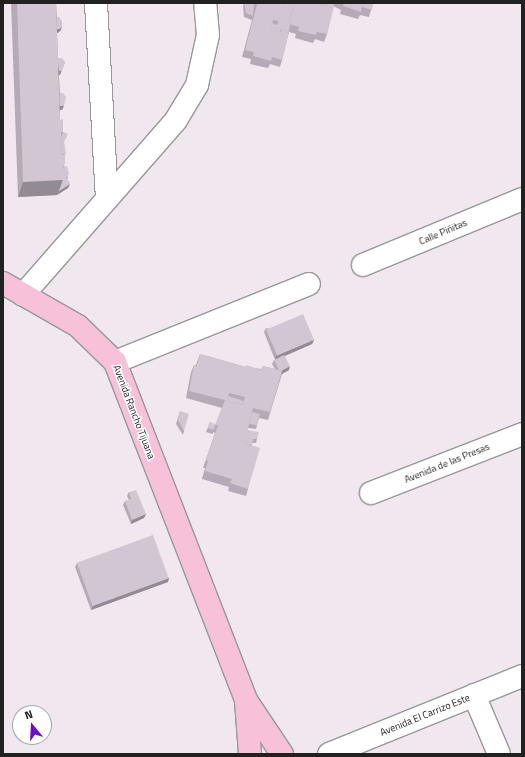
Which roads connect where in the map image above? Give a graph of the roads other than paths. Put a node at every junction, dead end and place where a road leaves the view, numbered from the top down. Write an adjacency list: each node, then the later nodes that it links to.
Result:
1 (96, 3): 3 (street)
2 (205, 3): 3 (street)
3 (107, 199): 8 (street)
4 (522, 199): 5 (street, Calle Piñitas)
5 (363, 265)
6 (3, 283): 8 (main road, Avenida Rancho Tijuana)
7 (309, 284): 9 (street)
8 (23, 295): 9 (main road, Avenida Rancho Tijuana)
9 (115, 362): 14 (main road, Avenida Rancho Tijuana)
10 (522, 434): 11 (street, Avenida de las Presas)
11 (371, 493)
12 (522, 676): 13 (street, Avenida El Carrizo Este)
13 (474, 695): 17 (street, Avenida El Carrizo Este); 18 (street)
14 (246, 700): 15 (main road, Avenida Rancho Tijuana); 16 (main road, Avenida Rancho Tijuana)
15 (250, 754)
16 (282, 754)
17 (329, 754)
18 (499, 754)

